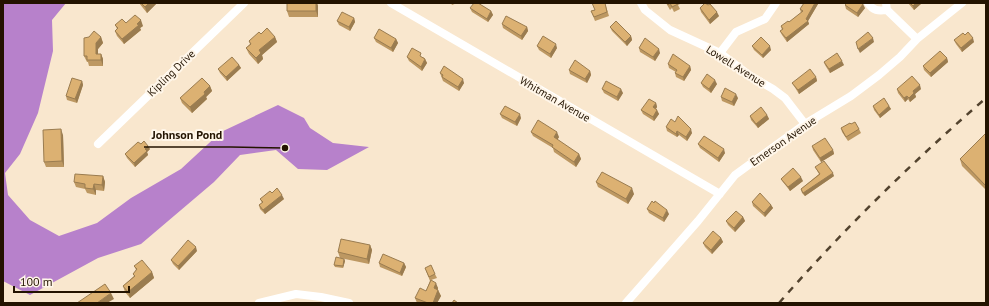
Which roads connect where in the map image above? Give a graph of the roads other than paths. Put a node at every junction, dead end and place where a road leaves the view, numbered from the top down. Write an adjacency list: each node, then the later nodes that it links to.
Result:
1 (244, 3): 11 (street, Kipling Drive)
2 (391, 3): 12 (street, Whitman Avenue)
3 (641, 3): 9 (street, Lowell Avenue)
4 (776, 3): 9 (street)
5 (868, 3): 7 (street)
6 (962, 3): 8 (street, Emerson Avenue)
7 (887, 6): 8 (street)
8 (917, 40): 10 (street, Emerson Avenue)
9 (720, 53): 10 (street, Lowell Avenue)
10 (804, 124): 12 (street, Emerson Avenue)
11 (98, 144)
12 (720, 194): 15 (street, Emerson Avenue)
13 (259, 303): 14 (street)
14 (349, 303)
15 (626, 303)

